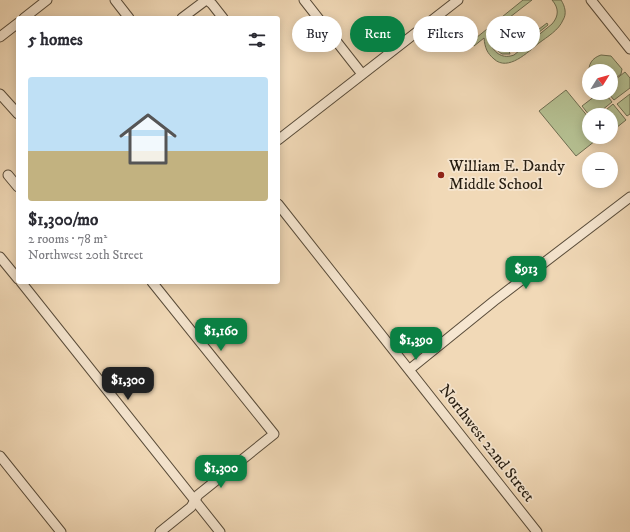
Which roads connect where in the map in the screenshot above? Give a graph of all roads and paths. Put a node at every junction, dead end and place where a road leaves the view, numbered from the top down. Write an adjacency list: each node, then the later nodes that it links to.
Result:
1 (47, 0): 7 (street)
2 (115, 0): 8 (street)
3 (206, 0): 9 (street); 10 (street)
4 (304, 0): 15 (street)
5 (458, 0): 15 (street)
6 (591, 0): 13 (street)
7 (30, 16)
8 (127, 16)
9 (185, 16)
10 (221, 16)
11 (16, 25): 12 (street)
12 (0, 37)
13 (627, 39): 14 (street)
14 (630, 49)
15 (362, 74): 18 (street)
16 (0, 94): 17 (street)
17 (16, 112)
18 (280, 138)
19 (8, 175): 20 (street)
20 (16, 185)
21 (630, 197): 27 (street)
22 (280, 206): 27 (street, Northwest 22nd Street)
23 (0, 257): 24 (street)
24 (16, 272)
25 (23, 284): 29 (street)
26 (154, 284): 29 (street)
27 (410, 369): 33 (street, Northwest 22nd Street)
28 (0, 456): 30 (street)
29 (195, 501): 31 (street); 32 (street)
30 (61, 532)
31 (160, 532)
32 (220, 532)
33 (537, 532)

